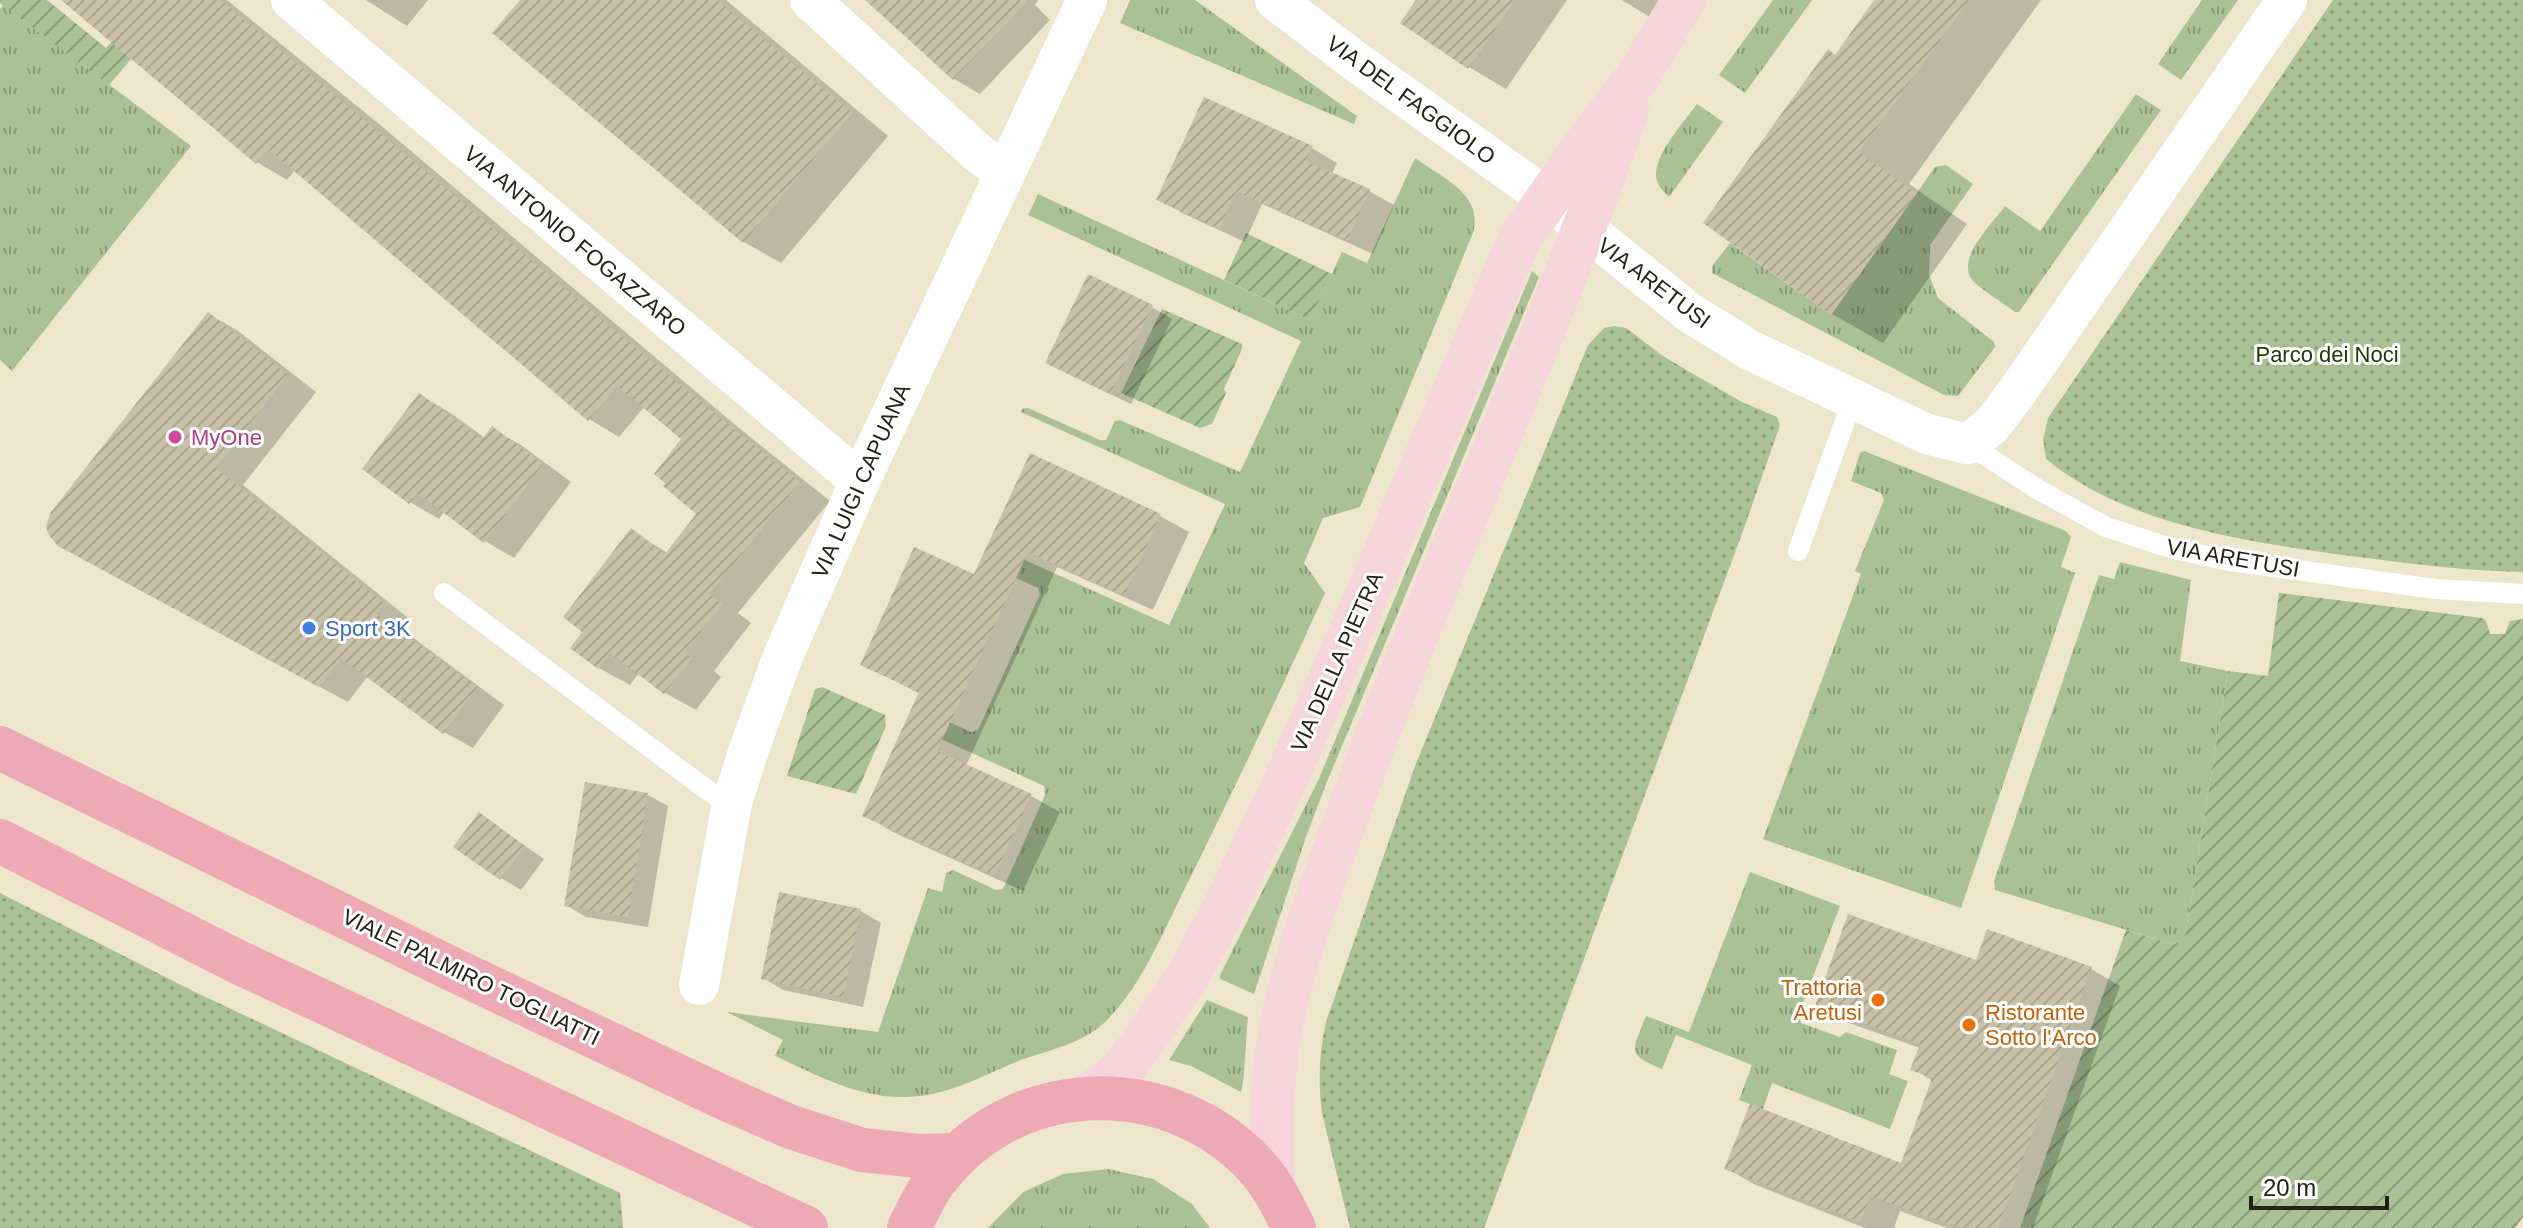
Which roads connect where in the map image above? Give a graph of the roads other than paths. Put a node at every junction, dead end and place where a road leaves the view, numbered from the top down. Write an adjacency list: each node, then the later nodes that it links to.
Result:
1 (291, 0): 13 (street, VIA ANTONIO FOGAZZARO)
2 (810, 0): 8 (street)
3 (1087, 0): 8 (street, VIA LUIGI CAPUANA)
4 (1275, 0): 9 (street, VIA DEL FAGGIOLO)
5 (1684, 0): 7 (main road, VIA DELLA PIETRA)
6 (2287, 0): 12 (street)
7 (1640, 73): 9 (main road, VIA DELLA PIETRA); 10 (main road, VIA DELLA PIETRA)
8 (1004, 172): 13 (street, VIA LUIGI CAPUANA)
9 (1548, 199): 10 (street); 21 (main road, VIA DELLA PIETRA)
10 (1585, 230): 11 (street, VIA ARETUSI); 23 (main road, VIA DELLA PIETRA)
11 (1853, 399): 12 (street, VIA ARETUSI); 14 (lane)
12 (1968, 444): 16 (lane, VIA ARETUSI)
13 (860, 481): 18 (street, VIA LUIGI CAPUANA)
14 (1798, 551)
15 (444, 593): 18 (lane)
16 (2523, 594)
17 (0, 748): 22 (main road, VIALE PALMIRO TOGLIATTI)
18 (732, 803): 20 (street, VIA LUIGI CAPUANA)
19 (0, 841): 24 (main road)
20 (699, 985)
21 (1084, 1097): 22 (main road); 23 (main road)
22 (957, 1155): 25 (main road)
23 (1273, 1188): 26 (main road)
24 (806, 1228)
25 (909, 1228)
26 (1294, 1228)

